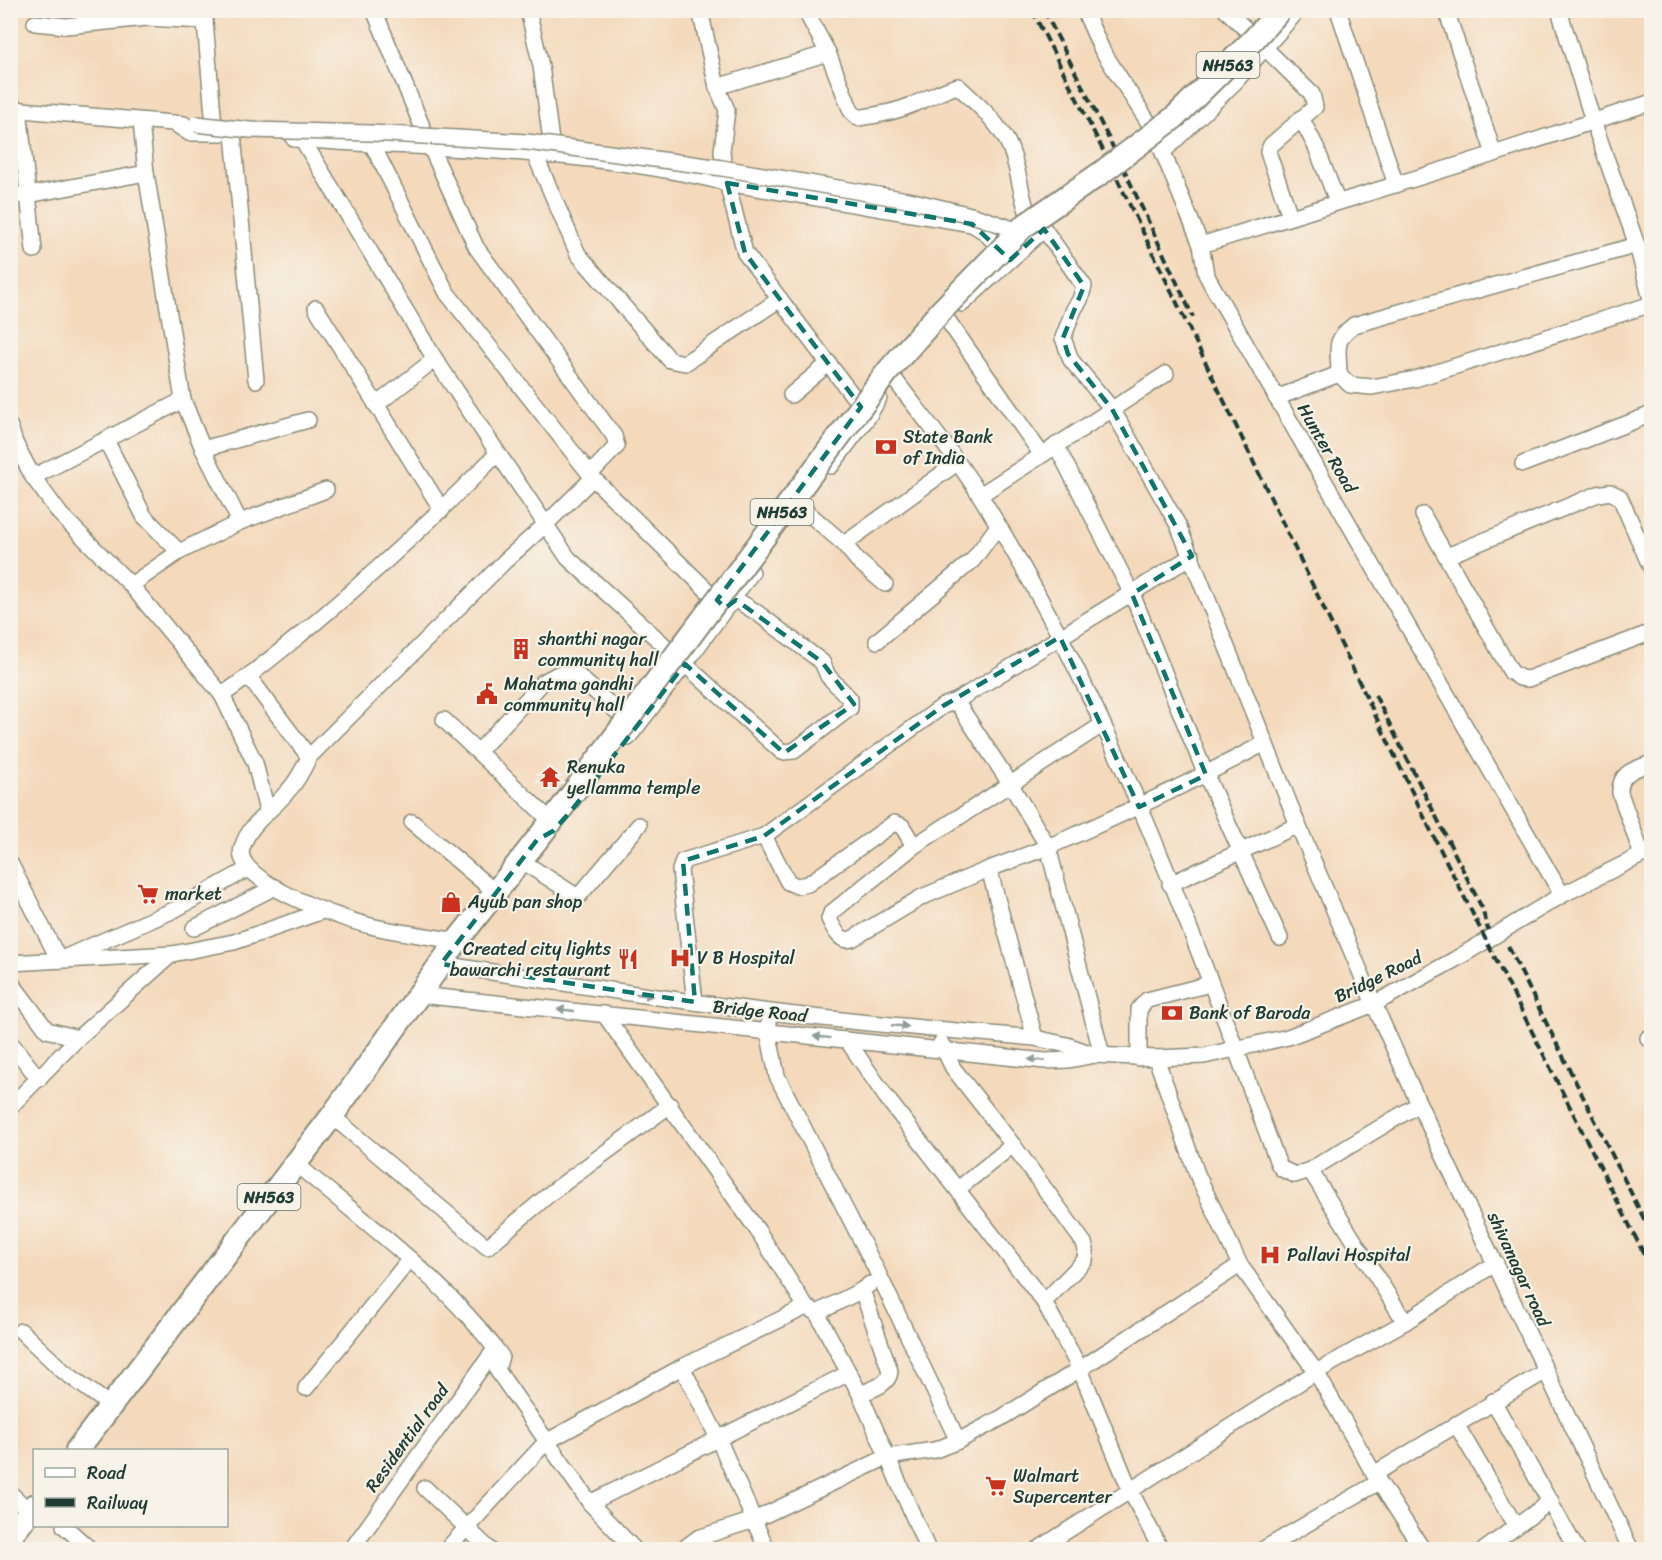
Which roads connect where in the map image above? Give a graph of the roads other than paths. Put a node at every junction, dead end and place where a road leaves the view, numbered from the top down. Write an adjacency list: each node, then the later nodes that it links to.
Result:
1 (374, 10): 26 (street)
2 (528, 10): 30 (street)
3 (700, 10): 15 (street)
4 (805, 10): 14 (street)
5 (1084, 10): 27 (street, Hunter Road)
6 (1226, 10): 13 (street)
7 (1338, 10): 33 (street)
8 (1446, 10): 28 (street)
9 (1559, 10): 20 (street)
10 (1289, 12): 13 (street); 39 (highway, NH563, bridge)
11 (205, 16): 12 (street); 22 (street)
12 (35, 23)
13 (1264, 48): 18 (street); 27 (street)
14 (828, 53): 15 (street); 38 (street)
15 (717, 87): 32 (street)
16 (1652, 102): 20 (street)
17 (15, 109): 19 (street); 34 (street)
18 (1301, 118): 36 (street); 37 (street)
19 (141, 121): 21 (street); 31 (street)
20 (1593, 121): 28 (street); 41 (street)
21 (174, 123): 22 (street, bridge); 23 (street)
22 (214, 126): 39 (street, bridge)
23 (233, 134): 24 (street); 53 (street)
24 (302, 139): 25 (street); 48 (street)
25 (371, 142): 26 (street); 70 (street)
26 (431, 148): 29 (street); 70 (street)
27 (1163, 152): 40 (street, Hunter Road)
28 (1494, 154): 33 (street)
29 (535, 155): 30 (street); 44 (street)
30 (553, 156): 32 (street)
31 (146, 173): 34 (street); 56 (street)
32 (727, 183): 43 (street); 44 (street)
33 (1396, 184): 36 (street)
34 (28, 195): 35 (street); 42 (street)
35 (10, 196)
36 (1337, 201): 37 (street)
37 (1290, 216): 40 (street)
38 (1044, 228): 43 (street); 58 (street, shivanagar road)
39 (1019, 231): 107 (highway, NH563, bridge)
40 (1201, 245): 55 (street, Hunter Road)
41 (1637, 245): 45 (street); 51 (street)
42 (34, 250)
43 (1011, 260): 47 (street)
44 (780, 299): 49 (street)
45 (1652, 303): 51 (street)
46 (316, 309): 57 (street)
47 (946, 318): 52 (street); 67 (street)
48 (435, 359): 57 (street); 66 (street)
49 (829, 363): 54 (street); 60 (street)
50 (1166, 374): 58 (street)
51 (1339, 374): 55 (street)
52 (892, 376): 60 (street); 68 (street)
53 (256, 380)
54 (791, 395)
55 (1276, 398): 124 (street, Hunter Road)
56 (183, 400): 63 (street); 65 (street)
57 (376, 405): 75 (street)
58 (1112, 409): 64 (street); 82 (street, shivanagar road)
59 (1652, 414): 69 (street)
60 (868, 417): 74 (street)
61 (308, 420): 65 (street)
62 (10, 427): 71 (street)
63 (106, 440): 71 (street); 81 (street)
64 (1056, 445): 67 (street); 87 (street)
65 (203, 449): 77 (street)
66 (497, 454): 75 (street); 78 (street)
67 (1042, 455): 73 (street)
68 (957, 463): 73 (street); 80 (street)
69 (1523, 464)
70 (592, 476): 78 (street); 88 (street)
71 (33, 477): 86 (street)
72 (326, 490): 77 (street)
73 (980, 495): 79 (street)
74 (800, 506): 80 (street); 88 (street)
75 (442, 510): 93 (street)
76 (1423, 515): 83 (street)
77 (240, 522): 81 (street)
78 (545, 525): 92 (street); 101 (street)
79 (998, 526): 90 (street); 91 (street)
80 (844, 544): 85 (street)
81 (179, 552): 86 (street)
82 (1192, 556): 87 (street); 99 (street, shivanagar road)
83 (1447, 556): 84 (street); 89 (street)
84 (1652, 570)
85 (885, 584)
86 (131, 585): 94 (street)
87 (1132, 594): 90 (street); 103 (street)
88 (725, 608): 92 (street); 92 (street)
89 (1652, 632)
90 (1060, 637): 95 (street); 97 (street)
91 (877, 641)
92 (685, 664): 98 (street)
93 (249, 677): 94 (street); 101 (street)
94 (222, 695): 106 (street)
95 (956, 701): 104 (street); 111 (street)
96 (444, 720): 100 (street)
97 (1102, 725): 104 (street); 105 (street)
98 (636, 728): 100 (street); 112 (street)
99 (1264, 743): 103 (street); 110 (street, shivanagar road)
100 (478, 752): 107 (street)
101 (309, 758): 106 (street)
102 (1652, 763): 116 (street)
103 (1206, 775): 105 (street); 115 (street)
104 (1011, 785): 113 (street); 114 (street)
105 (1139, 807): 114 (street); 121 (street)
106 (267, 811): 119 (street)
107 (555, 817): 112 (highway, NH563)
108 (412, 822): 123 (street)
109 (639, 825): 117 (street)
110 (1298, 825): 115 (street); 137 (street, shivanagar road)
111 (764, 836): 113 (street); 136 (street)
112 (537, 840): 117 (highway, NH563)
113 (914, 846): 120 (street)
114 (1048, 847): 120 (street); 148 (street)
115 (1240, 852): 121 (street); 127 (street)
116 (1647, 852): 124 (street, Bridge Road)
117 (520, 861): 123 (highway, NH563)
118 (10, 863): 130 (street)
119 (248, 869): 122 (street); 130 (street)
120 (989, 869): 143 (street)
121 (1170, 884): 134 (street)
122 (275, 887): 125 (street); 126 (street)
123 (495, 892): 128 (highway, NH563)
124 (1562, 895): 137 (street, Bridge Road)
125 (323, 911): 128 (street); 129 (street)
126 (194, 928)
127 (1280, 938)
128 (457, 941): 132 (highway, NH563)
129 (172, 954): 130 (street); 142 (street)
130 (59, 960): 131 (street)
131 (10, 963)
132 (441, 964): 135 (highway, NH563); 136 (street, Bridge Road, one-way to 136)
133 (10, 981): 142 (street)
134 (1210, 984): 146 (street); 149 (street)
135 (419, 994): 139 (street, Bridge Road, one-way to 135); 155 (highway, NH563)
136 (695, 1002): 138 (street, Bridge Road)
137 (1374, 1004): 146 (street, Bridge Road); 152 (street, shivanagar road)
138 (769, 1011): 140 (street, Bridge Road, one-way to 140); 141 (street)
139 (604, 1014): 141 (street, Bridge Road); 153 (street)
140 (936, 1029): 143 (street, Bridge Road); 147 (street)
141 (768, 1031): 144 (street, Bridge Road, one-way to 141); 163 (street)
142 (78, 1038): 151 (street)
143 (1035, 1038): 148 (street, Bridge Road)
144 (847, 1040): 147 (street, Bridge Road); 159 (street)
145 (10, 1042): 151 (street)
146 (1236, 1049): 150 (street, Bridge Road); 158 (street)
147 (944, 1051): 148 (street, Bridge Road, one-way to 147); 156 (street)
148 (1098, 1055): 149 (street, Bridge Road)
149 (1139, 1058): 150 (street, Bridge Road)
150 (1156, 1058): 162 (street)
151 (39, 1079): 154 (street)
152 (1419, 1104): 158 (street); 161 (street, shivanagar road)
153 (670, 1105): 155 (street); 166 (street)
154 (10, 1107)
155 (332, 1116): 157 (highway, NH563)
156 (1013, 1145): 159 (street); 165 (street)
157 (295, 1163): 160 (street); 178 (highway, NH563)
158 (1310, 1170): 167 (street)
159 (958, 1189): 165 (street)
160 (410, 1259): 169 (street); 175 (street)
161 (1496, 1263): 167 (street); 172 (street, shivanagar road)
162 (1240, 1265): 171 (street); 173 (street)
163 (880, 1277): 164 (street); 181 (street)
164 (862, 1290): 166 (street); 176 (street)
165 (1044, 1302): 171 (street)
166 (812, 1310): 170 (street); 174 (street)
167 (1405, 1322): 173 (street)
168 (21, 1331): 178 (street)
169 (495, 1349): 182 (street); 198 (street, Residential road)
170 (682, 1367): 180 (street); 182 (street)
171 (1080, 1369): 181 (street); 187 (street)
172 (1546, 1371): 177 (street); 211 (street, shivanagar road)
173 (1316, 1372): 185 (street); 187 (street)
174 (849, 1373): 176 (street); 180 (street)
175 (306, 1388)
176 (860, 1394): 184 (street)
177 (1493, 1401): 179 (street); 189 (street)
178 (111, 1406): 183 (highway, NH563)
179 (1456, 1424): 185 (street); 195 (street)
180 (717, 1438): 190 (street); 192 (street)
181 (958, 1440): 184 (street)
182 (546, 1442): 190 (street); 194 (street)
183 (78, 1449)
184 (887, 1457): 192 (street); 204 (street)
185 (1376, 1478): 207 (street); 208 (street)
186 (425, 1488): 194 (street)
187 (1130, 1490): 205 (street); 206 (street)
188 (10, 1493): 191 (street)
189 (1551, 1501): 195 (street); 210 (street)
190 (590, 1503): 201 (street)
191 (32, 1509): 196 (highway)
192 (754, 1520): 202 (street); 203 (street)
193 (65, 1527): 197 (street)
194 (466, 1527): 199 (street); 200 (street)
195 (1516, 1527): 209 (street)
196 (10, 1538)
197 (91, 1550)
198 (351, 1550)
199 (446, 1550)
200 (490, 1550)
201 (635, 1550)
202 (682, 1550)
203 (767, 1550)
204 (928, 1550)
205 (1036, 1550)
206 (1161, 1550)
207 (1262, 1550)
208 (1423, 1550)
209 (1484, 1550)
210 (1577, 1550)
211 (1631, 1550)

